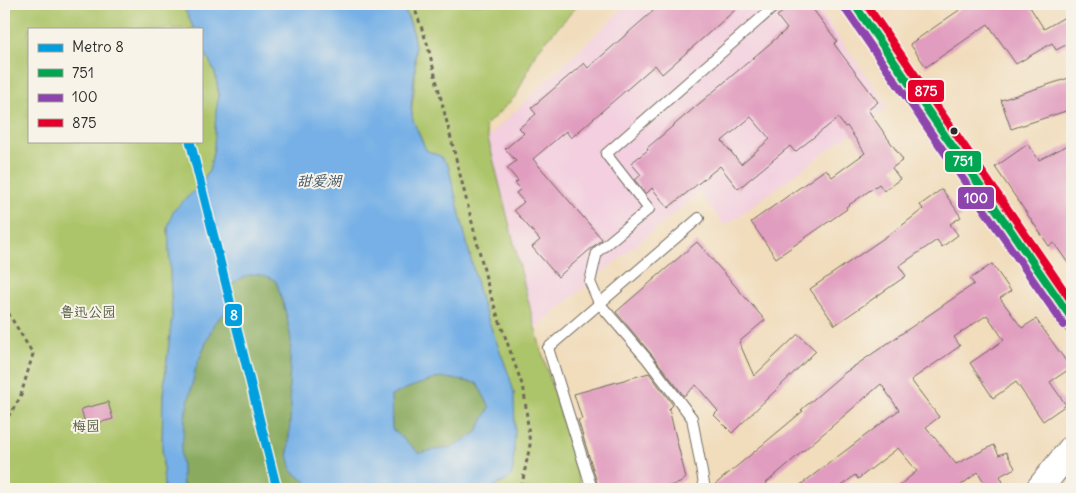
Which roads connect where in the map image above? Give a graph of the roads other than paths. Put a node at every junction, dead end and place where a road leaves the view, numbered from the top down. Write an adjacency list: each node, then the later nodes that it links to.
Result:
1 (777, 4): 4 (lane)
2 (854, 4): 5 (street)
3 (699, 218): 4 (lane)
4 (599, 304): 7 (lane); 8 (lane)
5 (1072, 319)
6 (1072, 448): 9 (street)
7 (592, 489)
8 (705, 489)
9 (1039, 489)

